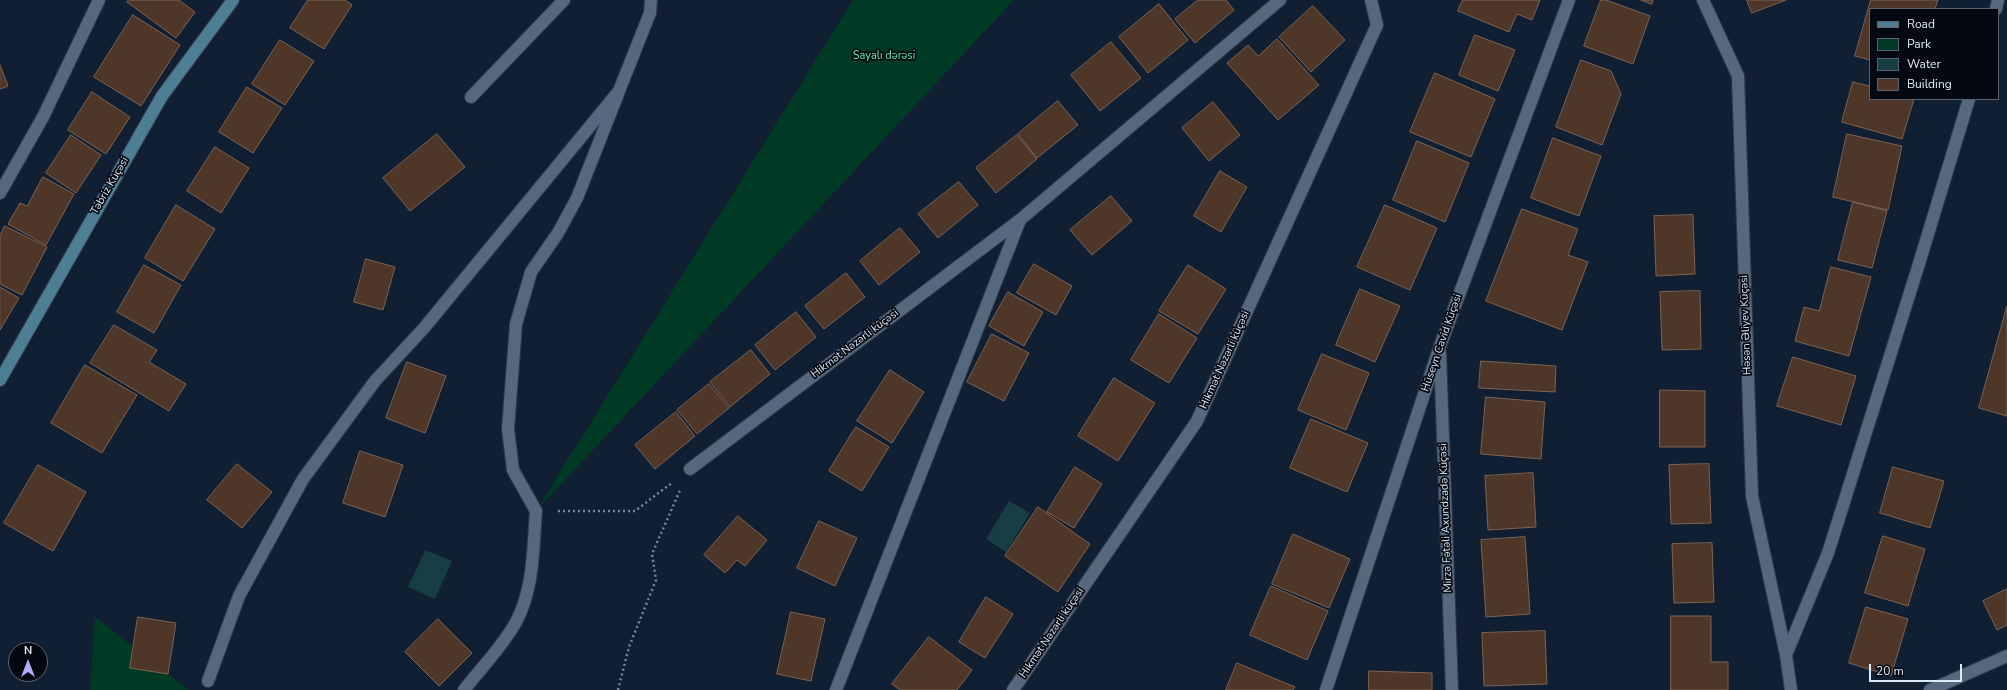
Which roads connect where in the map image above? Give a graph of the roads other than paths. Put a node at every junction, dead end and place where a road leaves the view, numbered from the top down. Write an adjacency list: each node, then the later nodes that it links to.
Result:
1 (99, 0): 12 (street)
2 (233, 0): 15 (street, Təbriz Küçəsi)
3 (564, 0): 10 (street)
4 (651, 0): 9 (street)
5 (1280, 0): 13 (street, Hikmət Nəzərli küçəsi)
6 (1371, 0): 22 (street, Hikmət Nəzərli küçəsi)
7 (1568, 0): 14 (street, Hüseyn Cavid Küçəsi)
8 (1704, 0): 17 (street, Həsən Əliyev Küçəsi)
9 (619, 91): 19 (street); 20 (street)
10 (471, 97)
11 (1969, 100): 17 (street)
12 (0, 193)
13 (1021, 219): 16 (street, Hikmət Nəzərli küçəsi); 21 (street, Hikmət Nəzərli küçəsi)
14 (1440, 346): 23 (street, Hüseyn Cavid Küçəsi); 24 (street, Mirzə Fətəli Axundzadə Küçəsi)
15 (0, 380)
16 (690, 469)
17 (1786, 655): 25 (street, Həsən Əliyev Küçəsi)
18 (2007, 656): 26 (street)
19 (208, 681)
20 (464, 690)
21 (836, 690)
22 (1013, 690)
23 (1326, 690)
24 (1452, 690)
25 (1791, 690)
26 (1930, 690)

